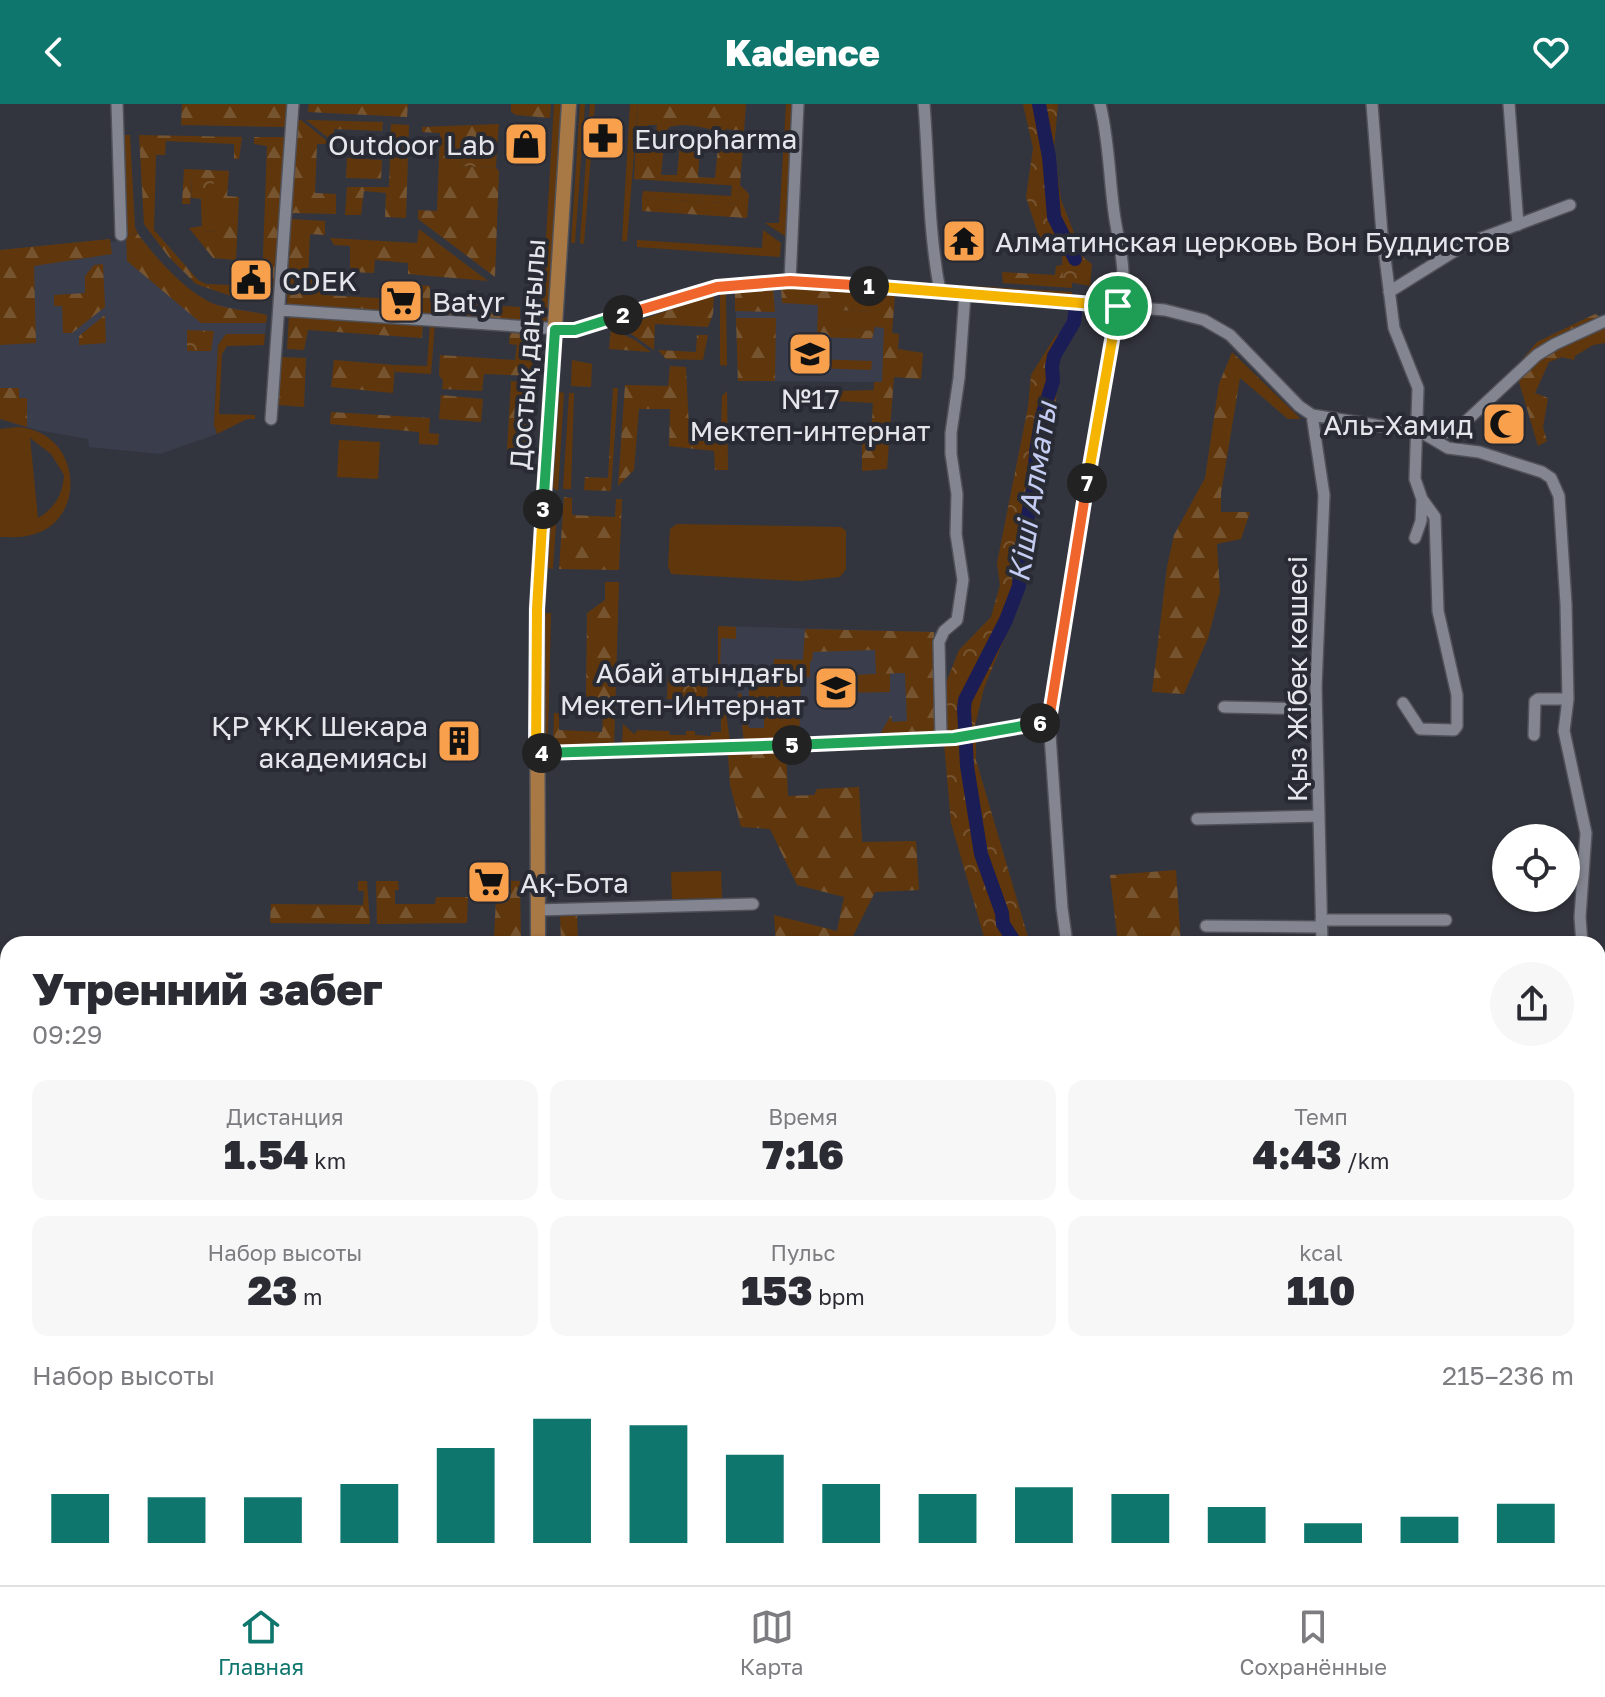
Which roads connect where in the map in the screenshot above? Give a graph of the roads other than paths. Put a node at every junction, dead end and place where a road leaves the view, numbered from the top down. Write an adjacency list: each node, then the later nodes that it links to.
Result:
1 (117, 104): 11 (street)
2 (293, 104): 17 (street)
3 (569, 104): 19 (main road, Достық даңғылы)
4 (798, 104): 12 (street)
5 (924, 104): 13 (street)
6 (1100, 104): 16 (street)
7 (1372, 104): 14 (street)
8 (1509, 104): 10 (street)
9 (1570, 205): 10 (street)
10 (1518, 225): 14 (street)
11 (121, 235)
12 (790, 281): 13 (street); 19 (street)
13 (940, 291): 15 (street)
14 (1389, 292): 22 (street)
15 (965, 293): 16 (street); 31 (street)
16 (1118, 306): 20 (street); 29 (street)
17 (280, 310): 19 (street); 21 (street)
18 (1605, 321): 22 (street)
19 (555, 330): 32 (main road, Достық даңғылы)
20 (1312, 415): 22 (street); 28 (street, Қыз Жібек көшесі)
21 (271, 419)
22 (1420, 434): 23 (street); 25 (street)
23 (1422, 499): 24 (street); 26 (street)
24 (1415, 538)
25 (1568, 699): 30 (street); 43 (street)
26 (1403, 703)
27 (1224, 707): 28 (street)
28 (1316, 709): 33 (street, Қыз Жібек көшесі)
29 (1049, 720): 31 (street); 41 (street)
30 (1534, 735)
31 (941, 739): 32 (street)
32 (536, 754): 36 (main road, Достық даңғылы)
33 (1319, 816): 34 (street); 38 (street, Қыз Жібек көшесі)
34 (1197, 819)
35 (753, 904): 36 (street)
36 (537, 910): 40 (main road, Достық даңғылы)
37 (1446, 920): 38 (street)
38 (1321, 923): 39 (street); 42 (street, Қыз Жібек көшесі)
39 (1206, 926)
40 (538, 936)
41 (1066, 936)
42 (1322, 936)
43 (1581, 936)

